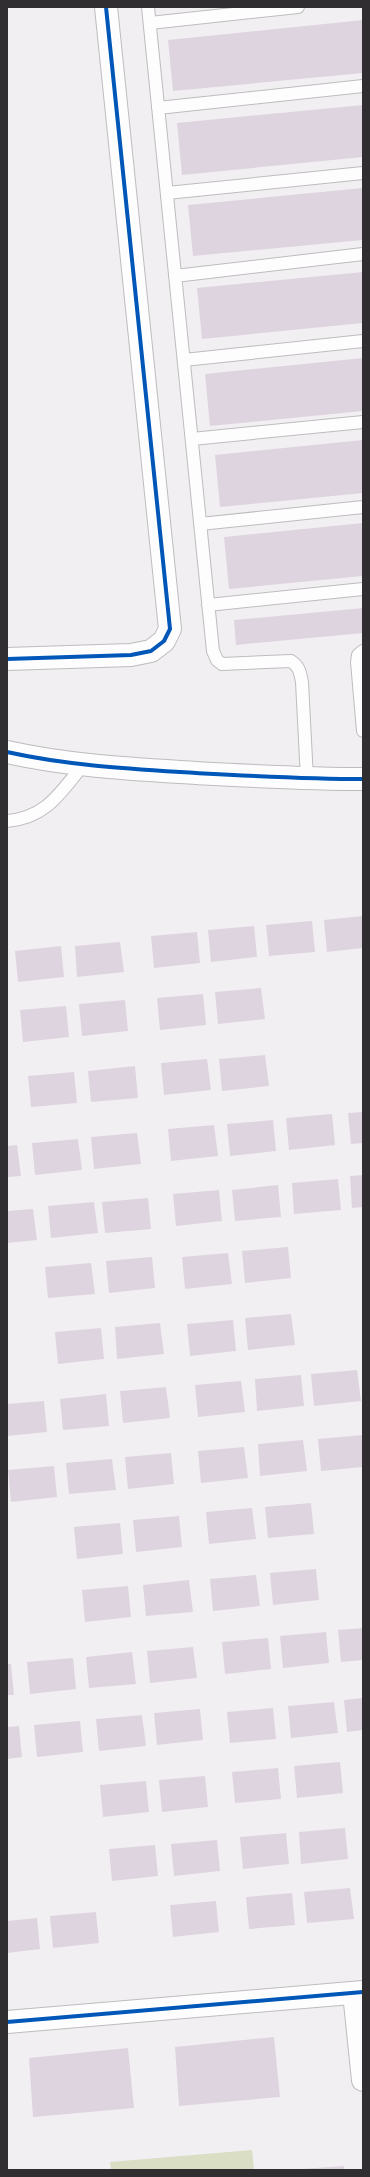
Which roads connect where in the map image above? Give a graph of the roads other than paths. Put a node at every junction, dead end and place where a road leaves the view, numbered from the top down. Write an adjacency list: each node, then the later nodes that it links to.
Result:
1 (106, 7): 20 (street)
2 (148, 7): 4 (lane)
3 (298, 7): 4 (lane)
4 (150, 23): 6 (lane)
5 (363, 86): 6 (lane)
6 (158, 108): 8 (lane)
7 (363, 173): 8 (lane)
8 (167, 193): 10 (lane)
9 (363, 254): 10 (lane)
10 (175, 276): 12 (lane)
11 (363, 340): 12 (lane)
12 (184, 360): 14 (lane)
13 (363, 422): 14 (lane)
14 (192, 439): 16 (lane)
15 (363, 507): 16 (lane)
16 (200, 524): 18 (lane)
17 (363, 589): 18 (lane)
18 (208, 605): 24 (lane)
19 (363, 651): 21 (lane)
20 (7, 659)
21 (363, 731)
22 (7, 752): 23 (street)
23 (82, 765): 24 (street); 26 (lane)
24 (307, 779): 25 (street)
25 (363, 779)
26 (7, 821)
27 (358, 1993): 28 (street); 29 (street)
28 (7, 2022)
29 (363, 2080)

